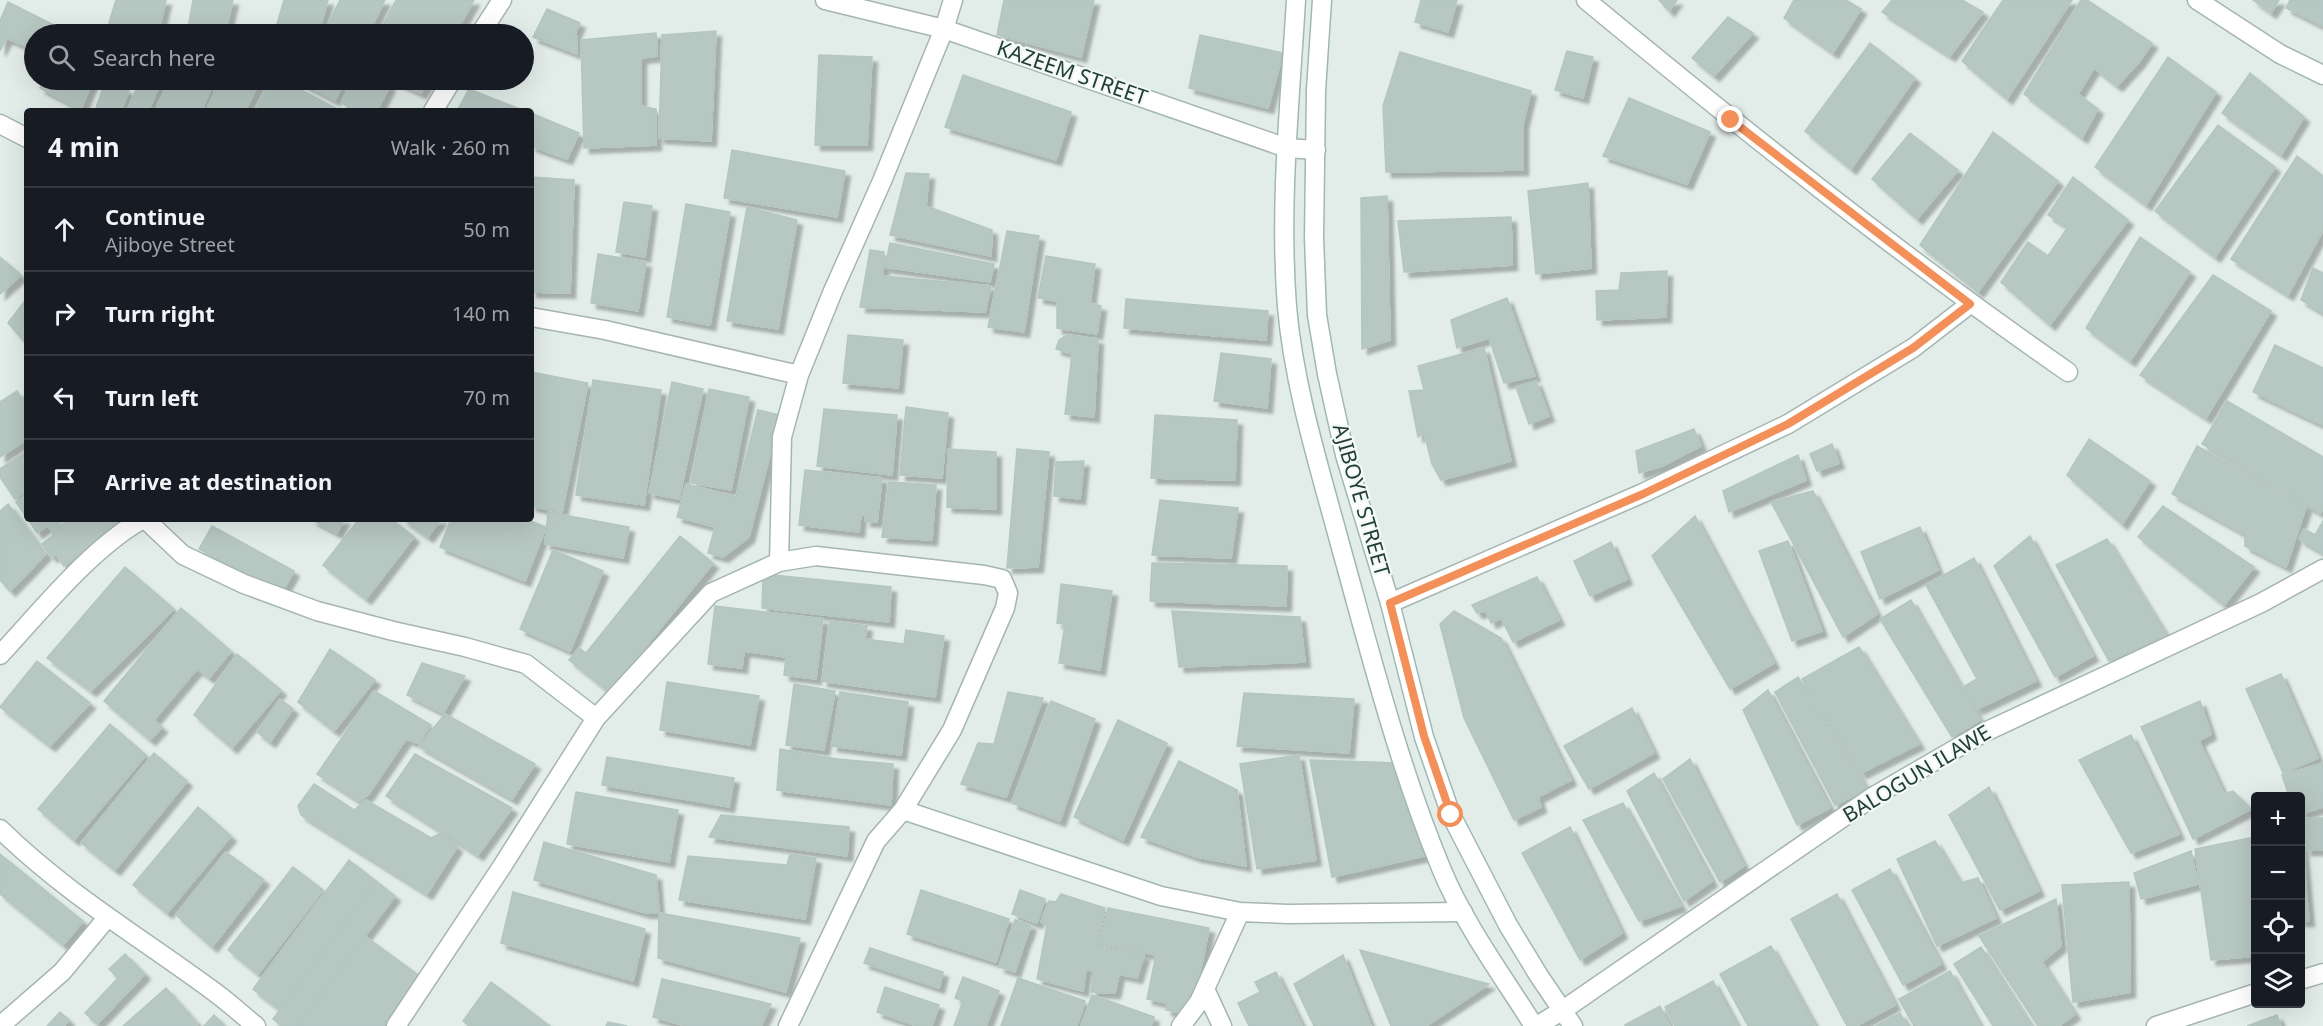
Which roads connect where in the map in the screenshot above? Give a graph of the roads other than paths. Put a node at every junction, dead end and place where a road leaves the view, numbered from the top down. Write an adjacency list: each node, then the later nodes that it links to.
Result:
1 (502, 0): 8 (street)
2 (825, 0): 9 (street, KAZEEM STREET)
3 (953, 0): 9 (street)
4 (1296, 0): 15 (street, AJIBOYE STREET)
5 (1322, 0): 16 (street, AJIBOYE STREET)
6 (1586, 0): 17 (street)
7 (2197, 0): 10 (street)
8 (486, 24)
9 (944, 29): 15 (street, KAZEEM STREET); 20 (street)
10 (2323, 75)
11 (446, 90): 12 (street)
12 (435, 108)
13 (0, 124): 14 (street)
14 (24, 136)
15 (1287, 148): 16 (street, KAZEEM STREET); 31 (street, AJIBOYE STREET)
16 (1316, 150): 25 (street, AJIBOYE STREET)
17 (1970, 304): 19 (street); 25 (street)
18 (534, 318): 20 (street)
19 (2068, 372)
20 (799, 375): 23 (street)
21 (140, 522): 26 (street)
22 (147, 522): 27 (street)
23 (779, 562): 27 (street); 28 (street)
24 (2323, 569): 37 (street, BALOGUN ILAWE)
25 (1390, 603): 37 (street, AJIBOYE STREET)
26 (0, 655)
27 (596, 718): 40 (street)
28 (903, 810): 30 (street); 41 (street)
29 (0, 829): 32 (street)
30 (1240, 912): 31 (street); 35 (street)
31 (1463, 912): 44 (street, AJIBOYE STREET)
32 (107, 918): 38 (street); 39 (street)
33 (2323, 973): 34 (street)
34 (2305, 979)
35 (1205, 989): 42 (street); 43 (street)
36 (2251, 995): 46 (street)
37 (1563, 1010): 44 (street, BALOGUN ILAWE); 45 (street, AJIBOYE STREET)
38 (0, 1026)
39 (256, 1026)
40 (396, 1026)
41 (788, 1026)
42 (1181, 1026)
43 (1222, 1026)
44 (1536, 1026)
45 (1573, 1026)
46 (2156, 1026)

